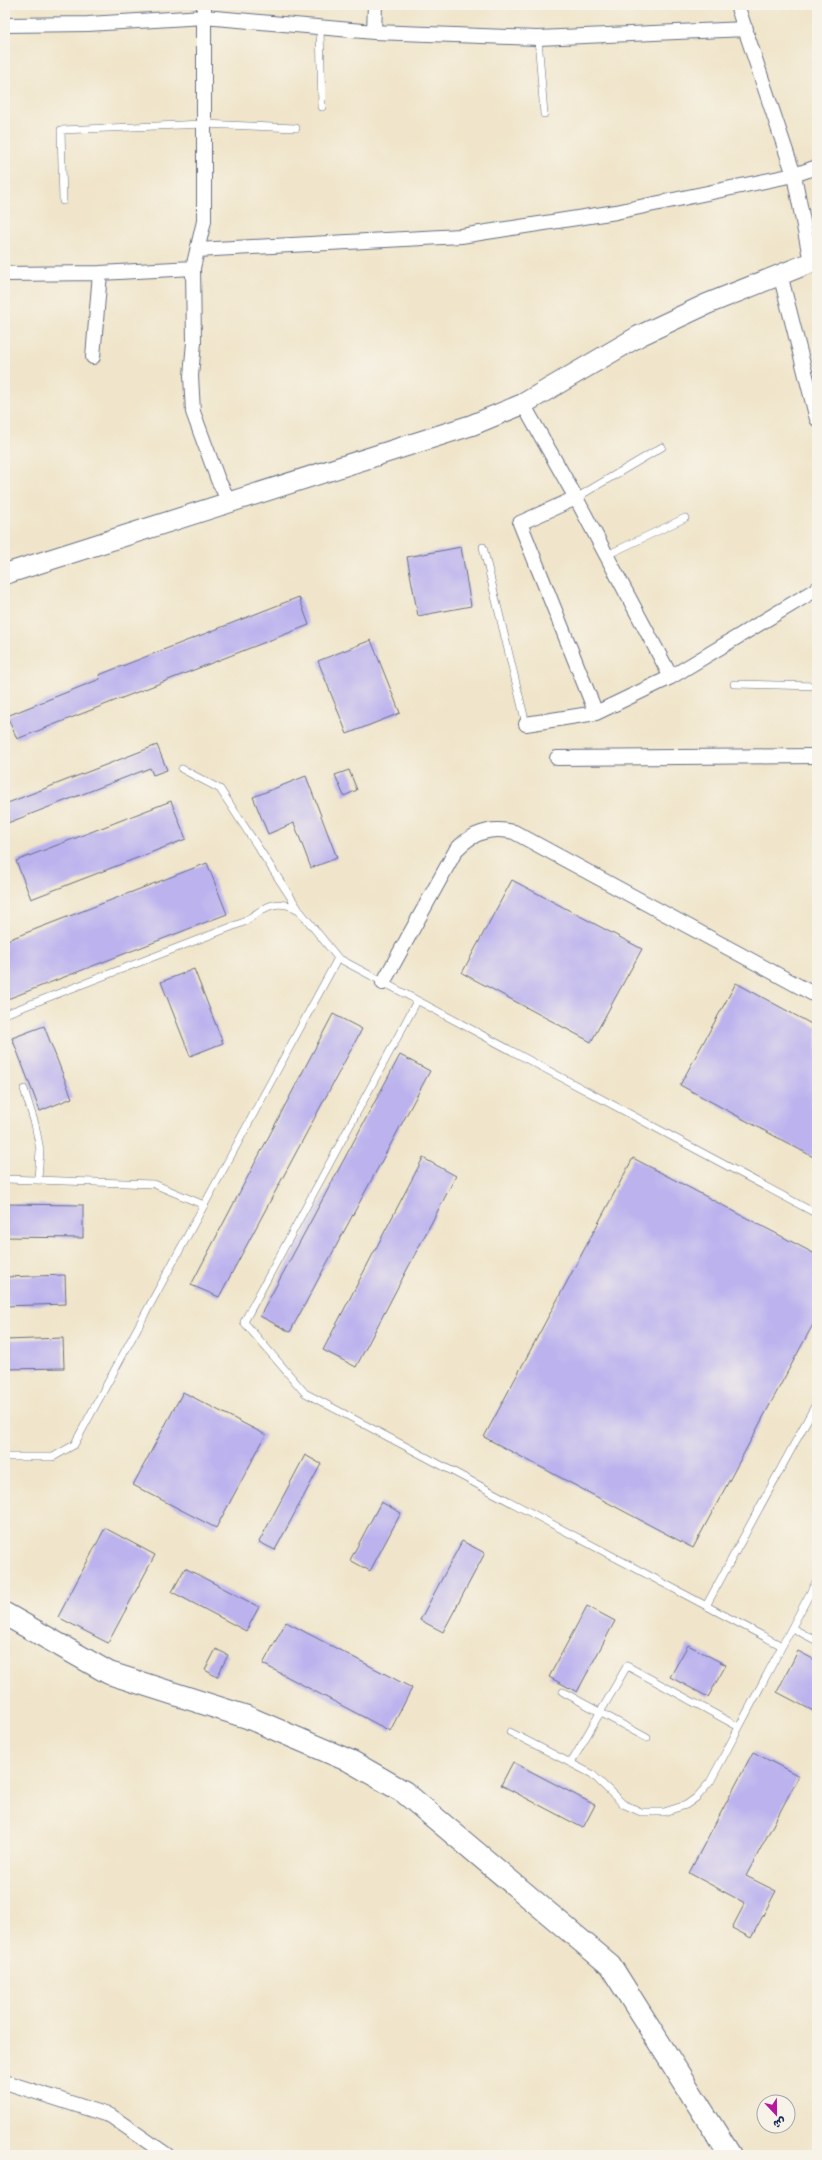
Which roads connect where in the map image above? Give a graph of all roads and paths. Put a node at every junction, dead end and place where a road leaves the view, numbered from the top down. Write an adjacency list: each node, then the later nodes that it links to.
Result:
1 (375, 5): 7 (street)
2 (737, 5): 6 (street)
3 (204, 11): 4 (street); 5 (street); 11 (street)
4 (5, 25)
5 (320, 28): 7 (street); 9 (lane)
6 (746, 29): 8 (street); 14 (street)
7 (374, 32): 8 (street)
8 (538, 38): 10 (lane)
9 (322, 107)
10 (544, 114)
11 (204, 124): 12 (lane); 15 (lane); 16 (street)
12 (296, 128)
13 (817, 167): 14 (street)
14 (794, 175): 16 (street); 17 (street)
15 (63, 201)
16 (197, 250): 18 (street)
17 (814, 261): 21 (main road)
18 (193, 268): 19 (street); 27 (street)
19 (100, 273): 20 (street); 22 (street)
20 (5, 274)
21 (780, 274): 23 (main road); 24 (street)
22 (93, 357)
23 (523, 404): 26 (street); 27 (main road)
24 (817, 419)
25 (662, 447): 26 (lane)
26 (576, 498): 30 (street); 36 (street)
27 (229, 501): 31 (main road)
28 (685, 518): 30 (lane)
29 (483, 547): 37 (lane)
30 (607, 555): 33 (street)
31 (5, 574)
32 (817, 589): 33 (street)
33 (671, 677): 36 (street)
34 (734, 684): 35 (lane)
35 (817, 686)
36 (596, 713): 37 (street)
37 (526, 724)
38 (817, 756): 39 (street)
39 (557, 758)
40 (182, 768): 41 (lane)
41 (299, 910): 42 (lane); 46 (lane)
42 (338, 958): 43 (lane); 50 (lane)
43 (383, 983): 44 (street); 45 (lane)
44 (817, 996)
45 (417, 1001): 51 (lane); 55 (lane)
46 (5, 1014)
47 (24, 1089): 49 (lane)
48 (5, 1179): 49 (lane)
49 (38, 1180): 50 (lane)
50 (204, 1205): 53 (lane)
51 (817, 1214)
52 (817, 1402): 55 (lane)
53 (5, 1457)
54 (817, 1580): 57 (lane)
55 (706, 1606): 59 (lane)
56 (5, 1614): 68 (main road)
57 (792, 1628): 58 (lane); 59 (lane)
58 (817, 1641)
59 (782, 1646): 62 (lane)
60 (563, 1692): 61 (lane)
61 (600, 1712): 62 (lane); 64 (lane); 65 (lane)
62 (739, 1727): 65 (lane)
63 (510, 1732): 65 (lane)
64 (647, 1738)
65 (571, 1763)
66 (5, 2082): 67 (street)
67 (167, 2155)
68 (730, 2155)

